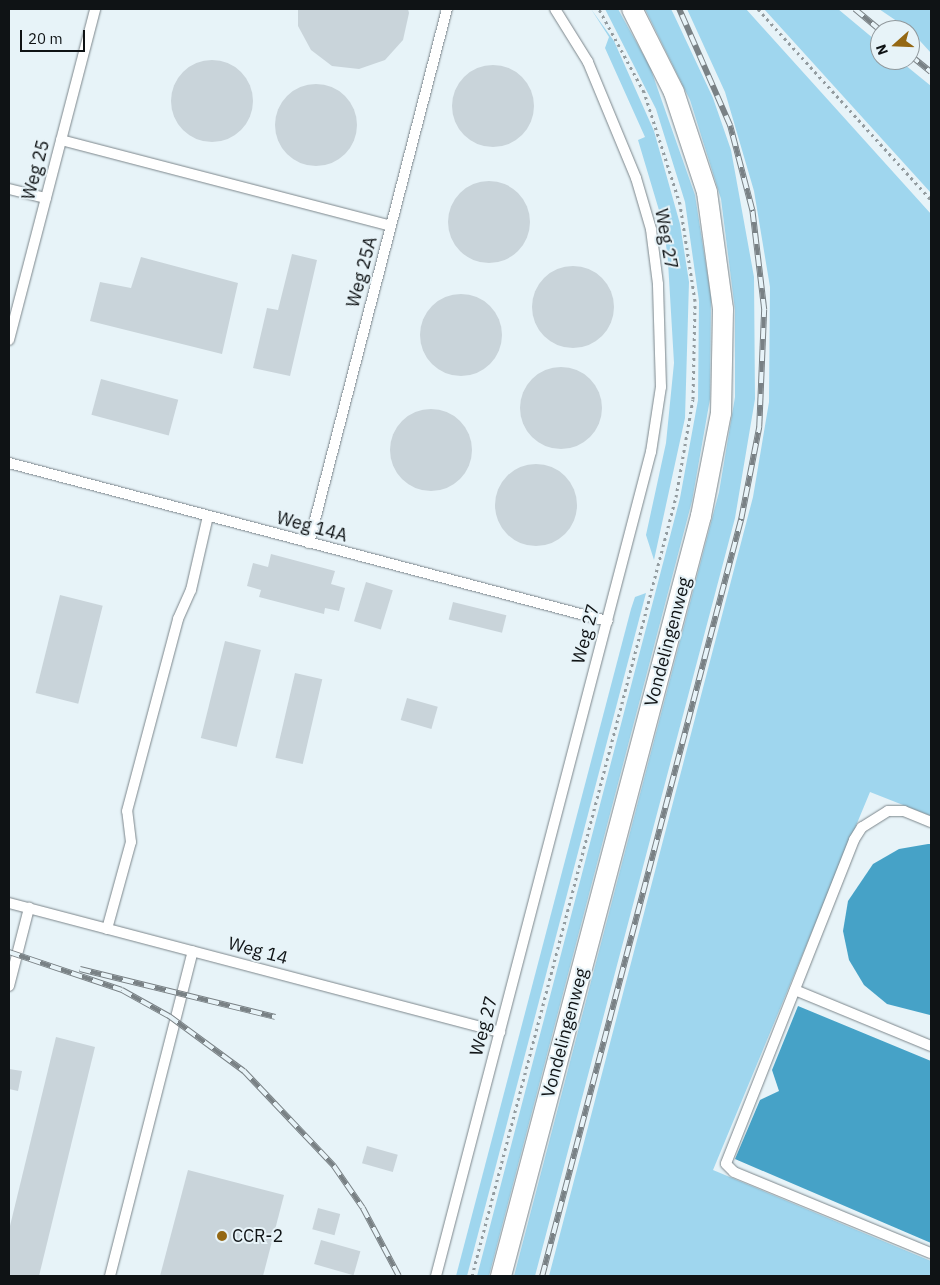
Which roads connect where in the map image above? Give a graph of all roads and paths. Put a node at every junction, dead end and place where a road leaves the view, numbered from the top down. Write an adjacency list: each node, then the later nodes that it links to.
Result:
1 (95, 9): 6 (lane, Weg 25)
2 (447, 9): 10 (lane, Weg 25A)
3 (555, 9): 15 (lane, Weg 27)
4 (632, 9): 28 (street, Vondelingenweg)
5 (758, 9): 9 (path)
6 (61, 140): 8 (lane, Weg 25); 10 (lane)
7 (9, 188): 8 (lane)
8 (46, 198): 11 (lane, Weg 25)
9 (931, 200)
10 (391, 226): 14 (lane, Weg 25A)
11 (9, 340)
12 (9, 464): 13 (lane, Weg 14A)
13 (208, 516): 14 (lane, Weg 14A); 19 (lane)
14 (309, 543): 15 (lane, Weg 14A)
15 (607, 621): 23 (lane, Weg 27)
16 (931, 822): 22 (lane)
17 (9, 903): 18 (lane, Weg 14)
18 (29, 908): 19 (lane, Weg 14); 21 (lane)
19 (108, 928): 20 (lane, Weg 14)
20 (193, 951): 23 (lane, Weg 14); 26 (lane)
21 (9, 986)
22 (794, 990): 24 (lane); 25 (lane)
23 (500, 1032): 27 (lane, Weg 27)
24 (931, 1046)
25 (931, 1254)
26 (110, 1276)
27 (436, 1276)
28 (501, 1276)

